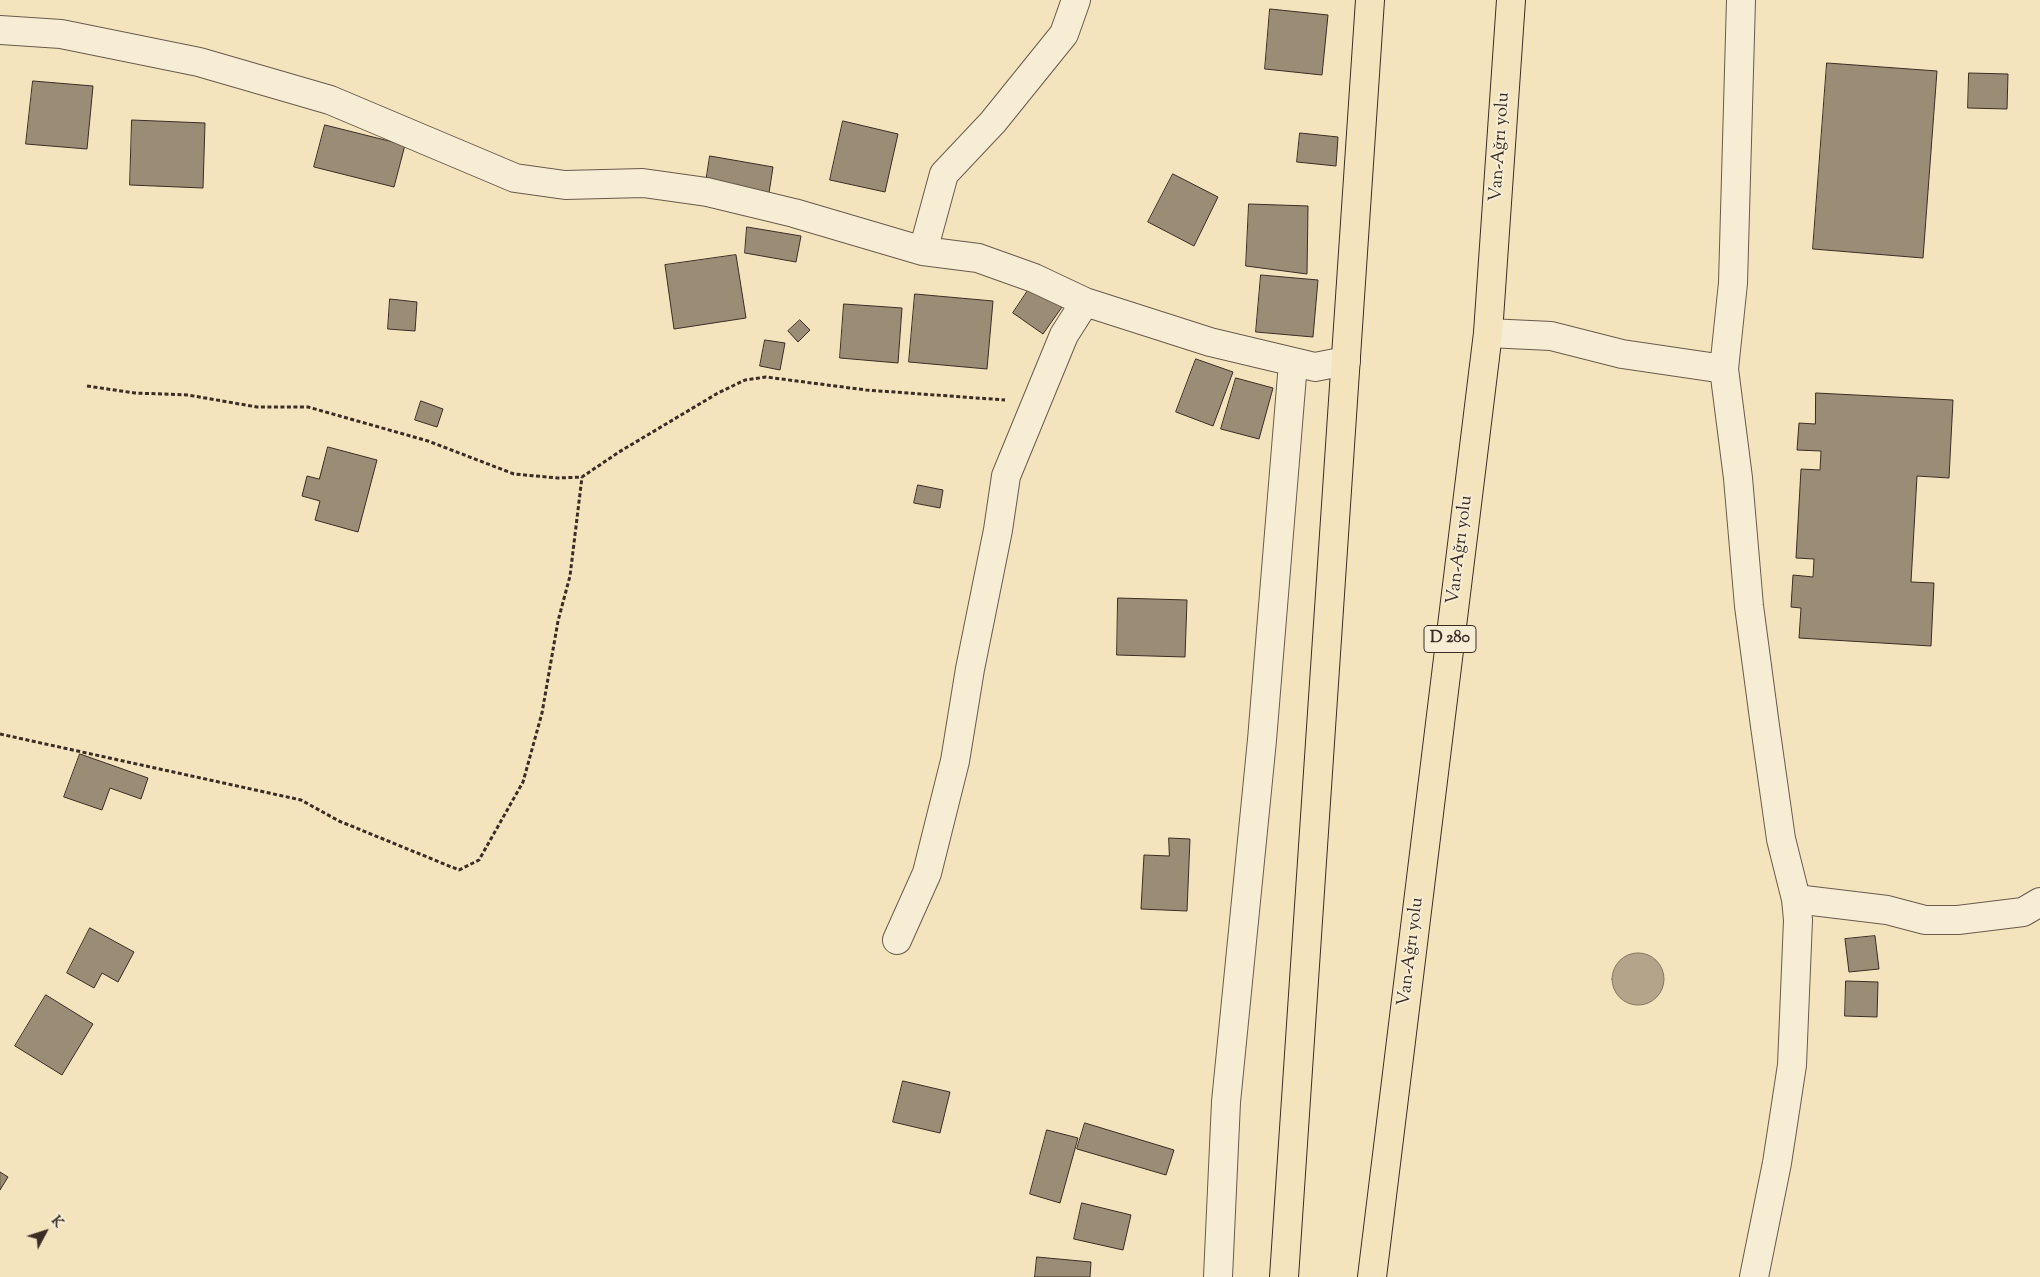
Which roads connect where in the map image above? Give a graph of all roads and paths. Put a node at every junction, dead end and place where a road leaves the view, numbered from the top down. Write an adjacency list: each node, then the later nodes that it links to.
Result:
1 (1076, 0): 6 (street)
2 (1370, 0): 9 (highway)
3 (1512, 0): 8 (highway, Van-Ağrı yolu / D 280)
4 (1741, 0): 11 (street)
5 (0, 30): 6 (street)
6 (923, 251): 7 (street)
7 (1085, 302): 10 (street); 13 (street)
8 (1488, 334): 11 (street); 21 (highway, Van-Ağrı yolu / D 280)
9 (1346, 361): 10 (street); 20 (highway)
10 (1293, 362): 19 (street)
11 (1724, 369): 16 (street)
12 (87, 386): 14 (path)
13 (1032, 409): 14 (path); 18 (street)
14 (582, 478): 15 (path)
15 (0, 734)
16 (1796, 899): 17 (street); 22 (street)
17 (2040, 902)
18 (897, 940)
19 (1218, 1277)
20 (1284, 1277)
21 (1372, 1277)
22 (1754, 1277)

